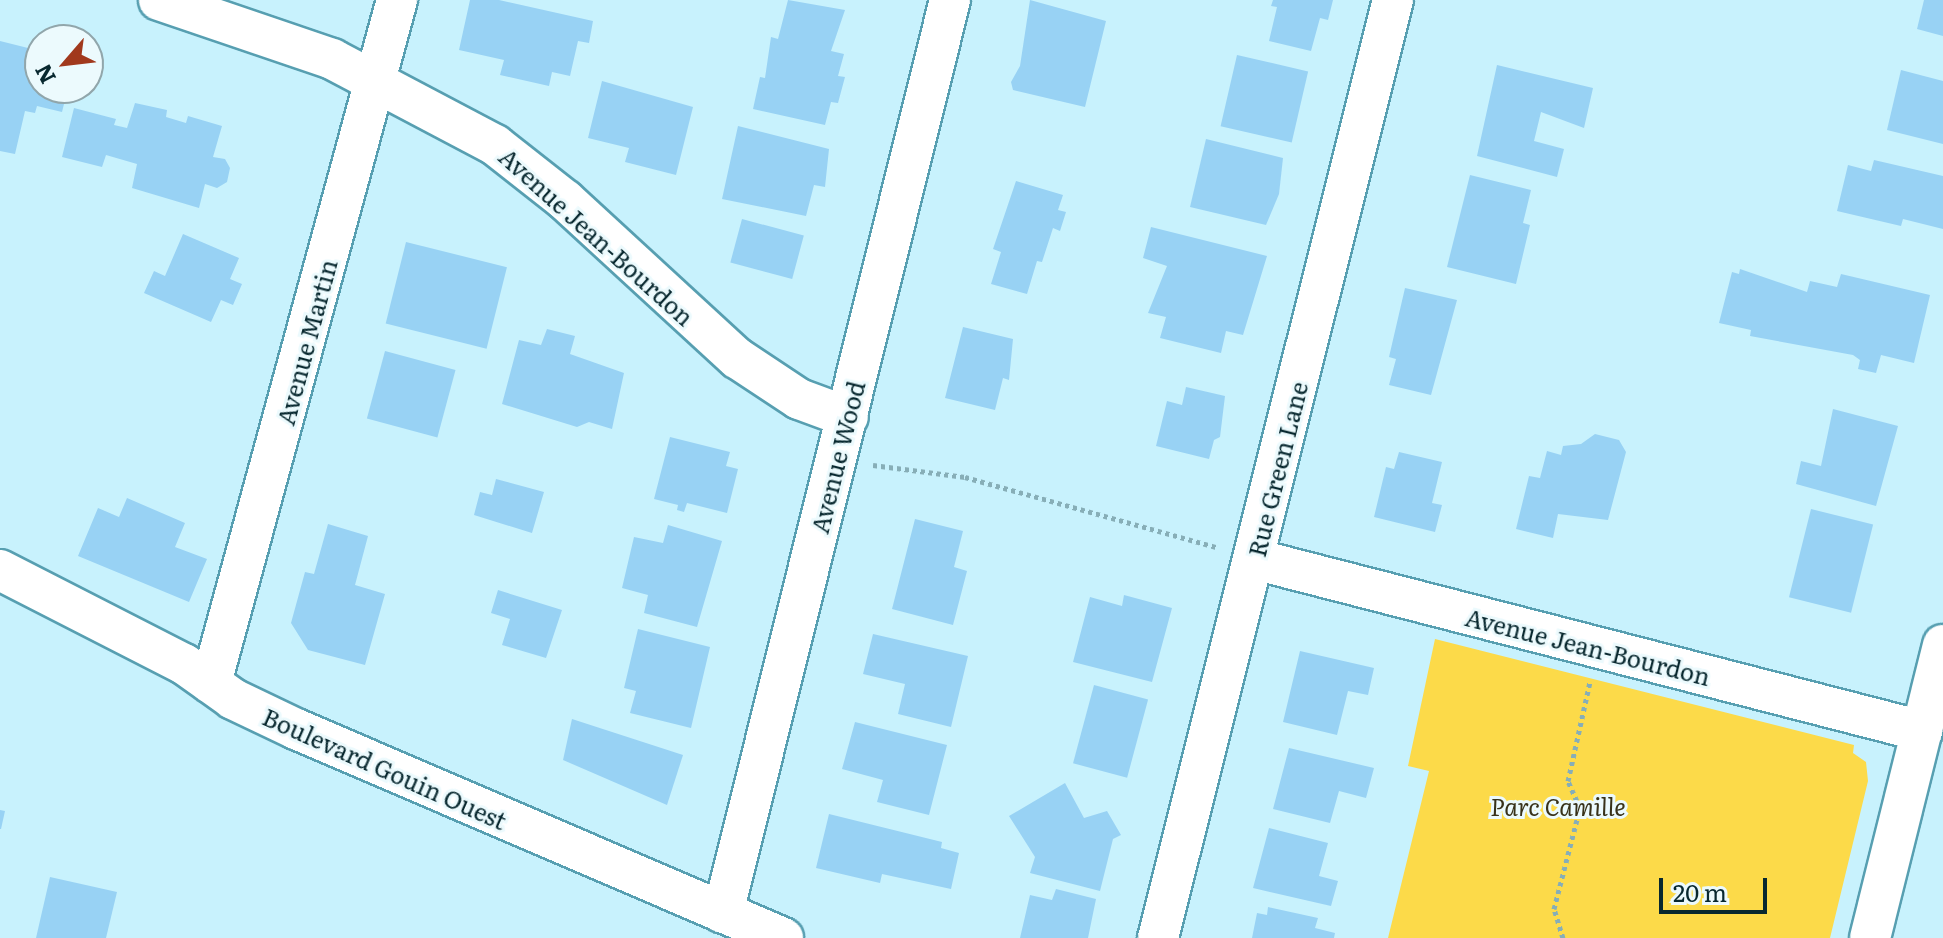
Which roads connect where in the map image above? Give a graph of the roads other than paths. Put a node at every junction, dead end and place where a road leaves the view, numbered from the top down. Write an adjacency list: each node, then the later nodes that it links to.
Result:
1 (159, 0): 5 (street, Avenue Jean-Bourdon)
2 (397, 0): 5 (street, Avenue Martin)
3 (950, 0): 6 (street, Avenue Wood)
4 (1393, 0): 7 (street, Rue Green Lane)
5 (376, 81): 6 (street, Avenue Jean-Bourdon); 10 (street, Avenue Martin)
6 (848, 417): 12 (street, Avenue Wood)
7 (1239, 554): 11 (street, Avenue Jean-Bourdon); 14 (street, Rue Green Lane)
8 (0, 570): 10 (street, Boulevard Gouin Ouest)
9 (1943, 645): 11 (street)
10 (211, 683): 12 (street, Boulevard Gouin Ouest)
11 (1922, 731): 15 (street)
12 (723, 913): 13 (street, Boulevard Gouin Ouest)
13 (783, 938)
14 (1158, 938)
15 (1870, 938)

